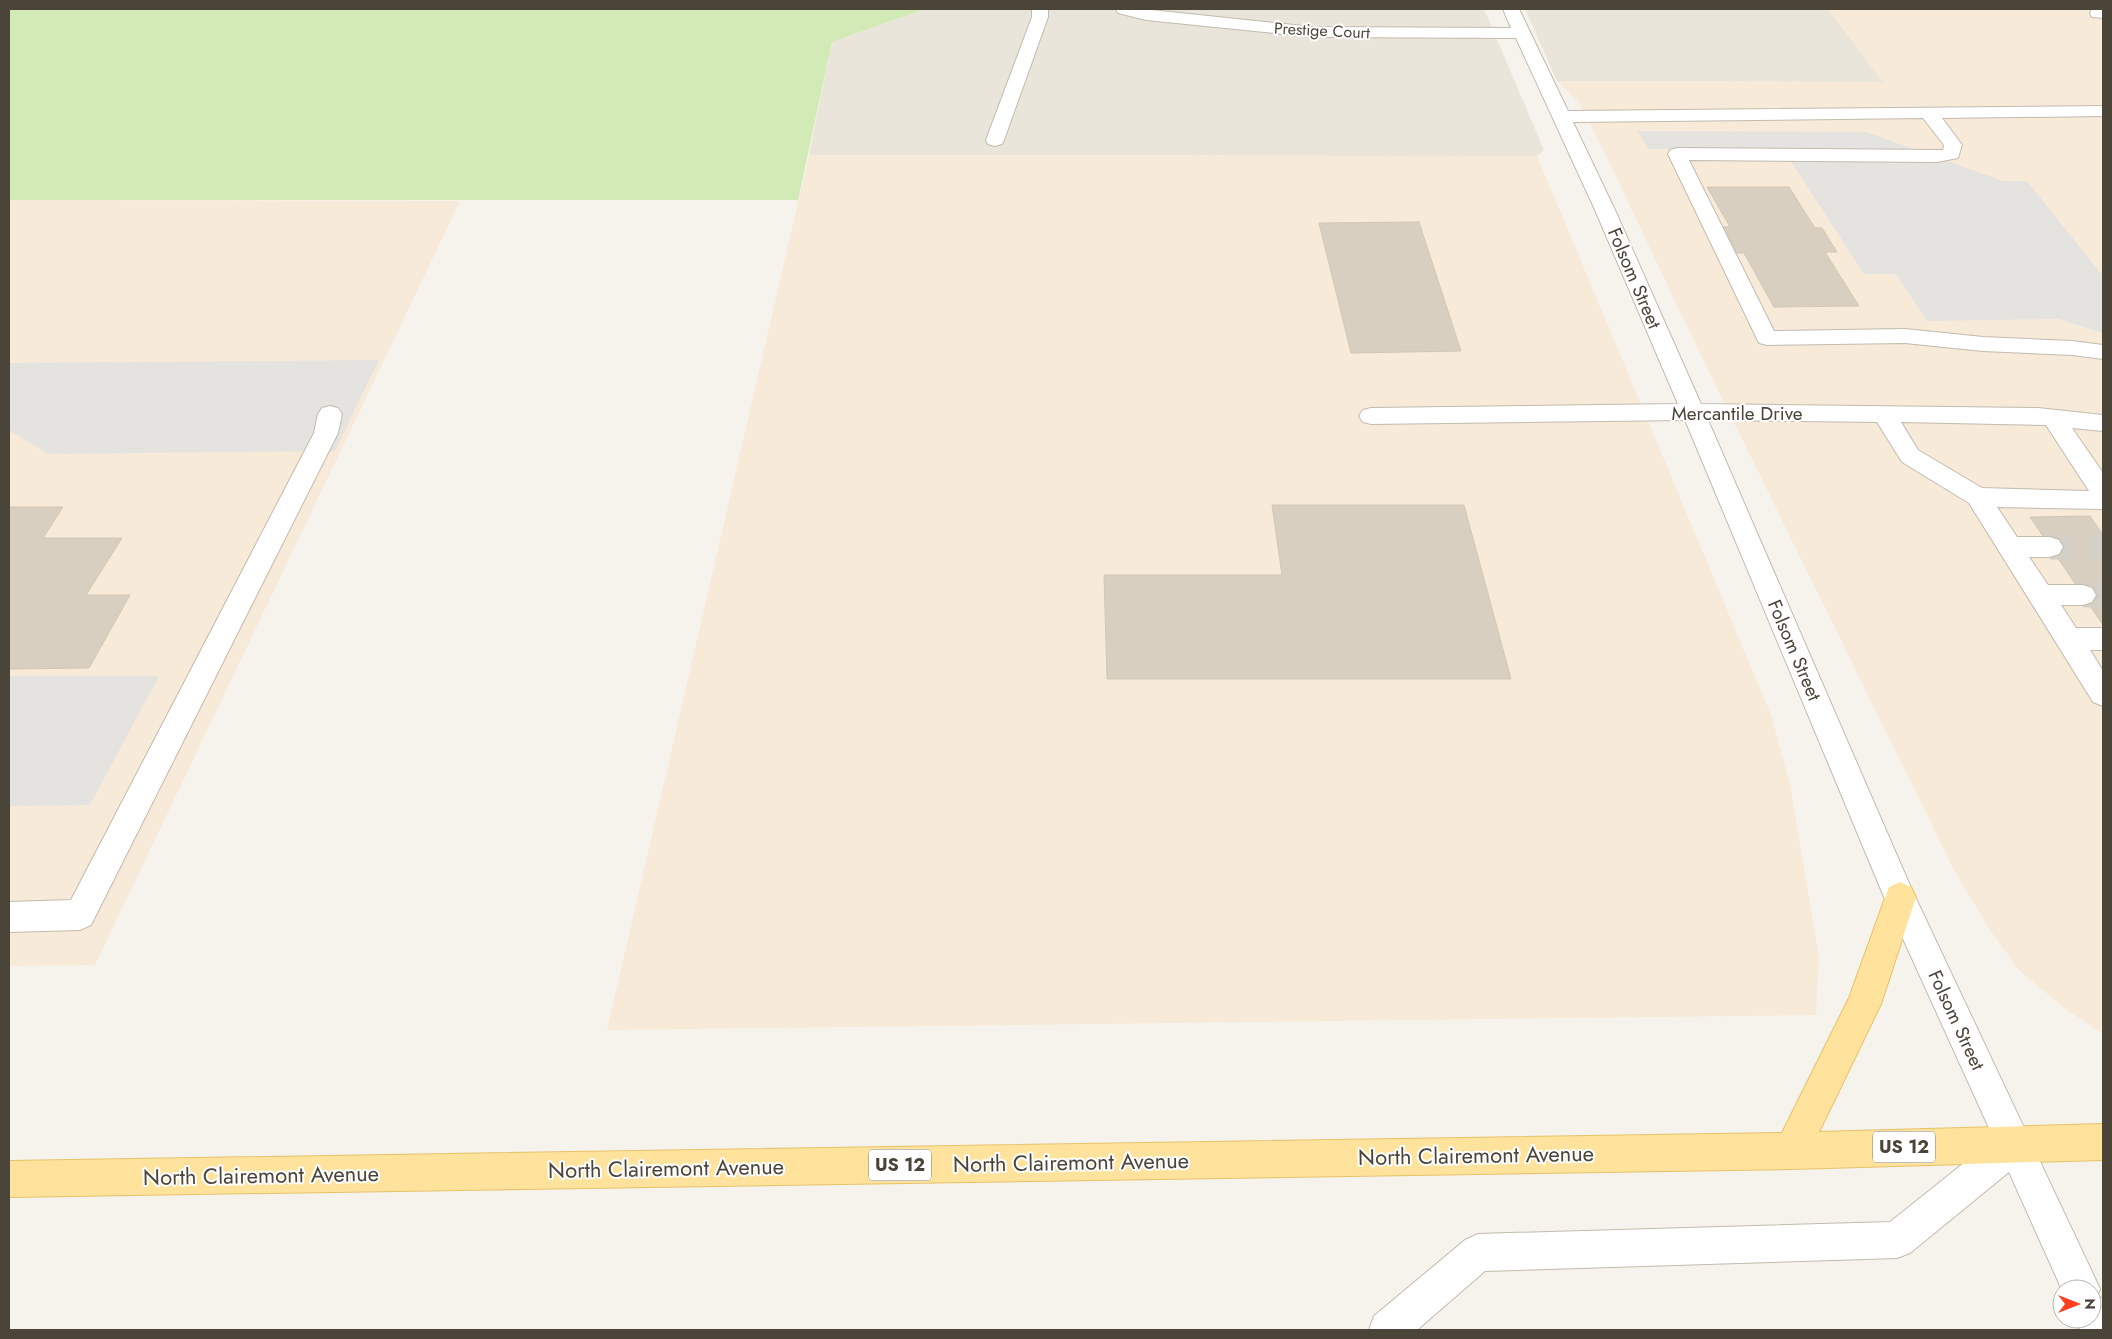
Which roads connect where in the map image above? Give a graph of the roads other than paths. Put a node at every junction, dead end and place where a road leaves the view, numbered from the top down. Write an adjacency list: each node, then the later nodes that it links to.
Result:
1 (1040, 9): 8 (street)
2 (1124, 9): 4 (street, Prestige Court)
3 (1511, 9): 4 (street, Folsom Street)
4 (1522, 33): 7 (street, Folsom Street)
5 (2103, 111): 6 (street)
6 (1928, 113): 7 (street); 9 (street)
7 (1562, 117): 10 (street, Folsom Street)
8 (995, 140)
9 (2103, 352)
10 (1693, 412): 12 (street, Mercantile Drive); 13 (street, Mercantile Drive); 26 (street, Folsom Street)
11 (330, 414): 27 (street)
12 (1884, 414): 14 (street, Mercantile Drive); 17 (street)
13 (1370, 416)
14 (2053, 417): 15 (street, Mercantile Drive); 16 (street)
15 (2103, 423)
16 (2103, 492)
17 (1978, 498): 18 (street); 19 (street)
18 (2103, 500)
19 (2010, 547): 20 (street); 22 (street)
20 (2050, 547)
21 (2083, 594): 22 (street)
22 (2041, 595): 23 (street)
23 (2068, 639): 24 (street); 25 (street)
24 (2103, 639)
25 (2103, 694)
26 (1900, 897): 29 (street, Folsom Street); 30 (main road)
27 (9, 917)
28 (2103, 1142): 29 (main road, North Clairemont Avenue / US 12)
29 (2015, 1144): 30 (main road, North Clairemont Avenue / US 12); 32 (street, Folsom Street); 33 (street)
30 (1792, 1150): 31 (main road, North Clairemont Avenue / US 12)
31 (9, 1178)
32 (2076, 1279)
33 (1388, 1330)

